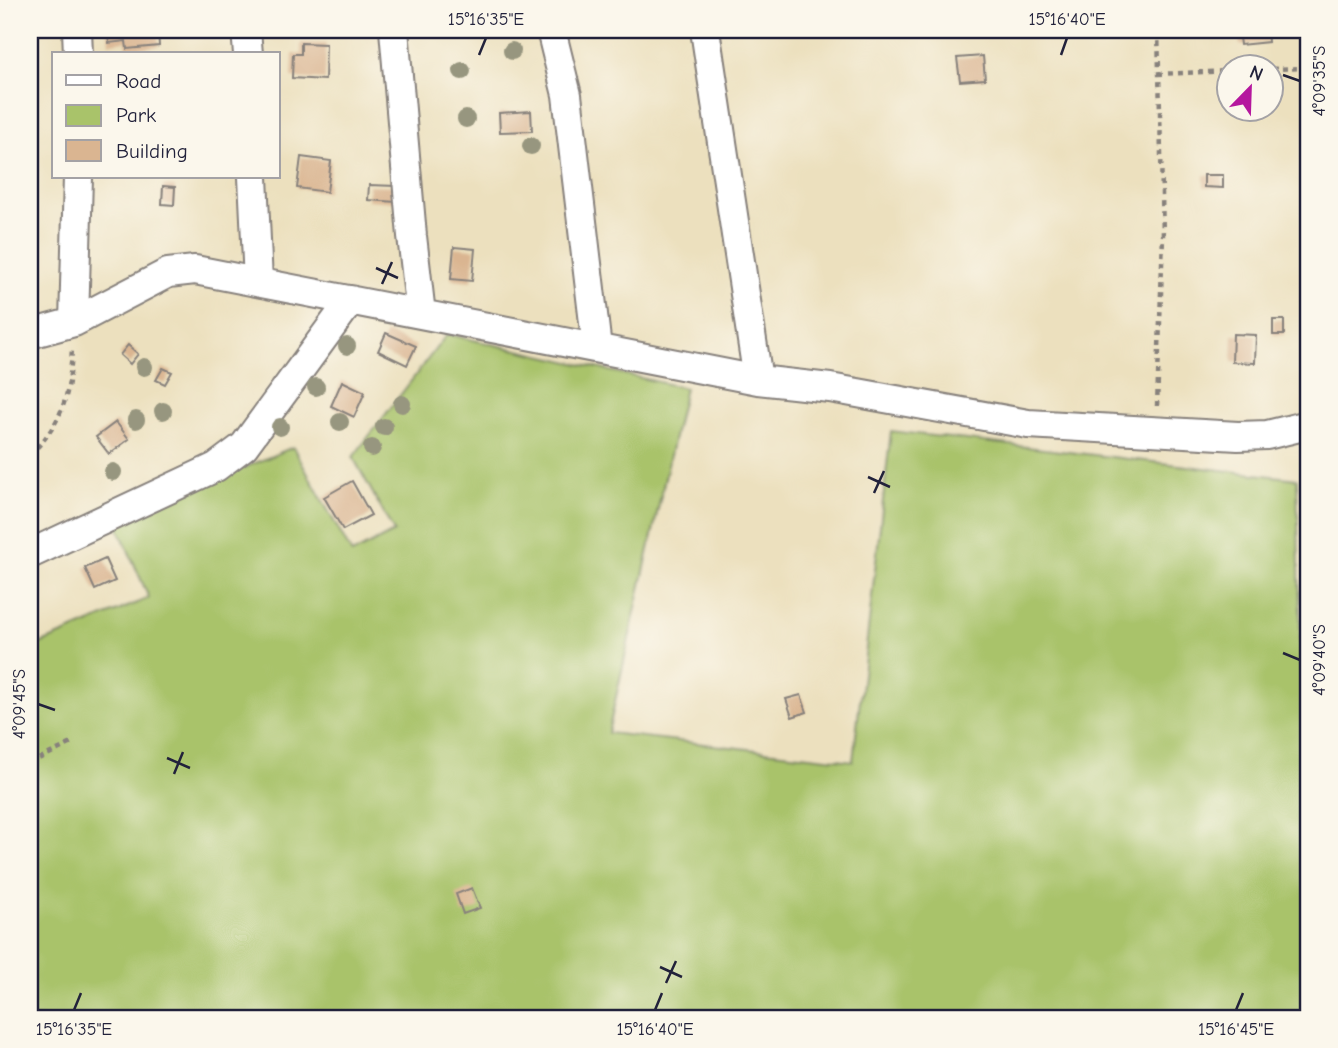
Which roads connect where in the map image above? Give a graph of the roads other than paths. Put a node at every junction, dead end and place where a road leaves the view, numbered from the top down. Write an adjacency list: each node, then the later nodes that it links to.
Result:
1 (77, 30): 6 (street)
2 (247, 30): 7 (street)
3 (394, 30): 12 (street)
4 (551, 30): 15 (street)
5 (705, 30): 16 (street)
6 (78, 52)
7 (248, 52)
8 (78, 178): 13 (street)
9 (253, 178): 10 (street)
10 (258, 282): 11 (street); 13 (street)
11 (351, 300): 12 (street); 18 (street)
12 (421, 314): 15 (street)
13 (74, 321): 14 (street)
14 (30, 334)
15 (597, 348): 16 (street)
16 (758, 380): 17 (street)
17 (1308, 425)
18 (30, 554)

